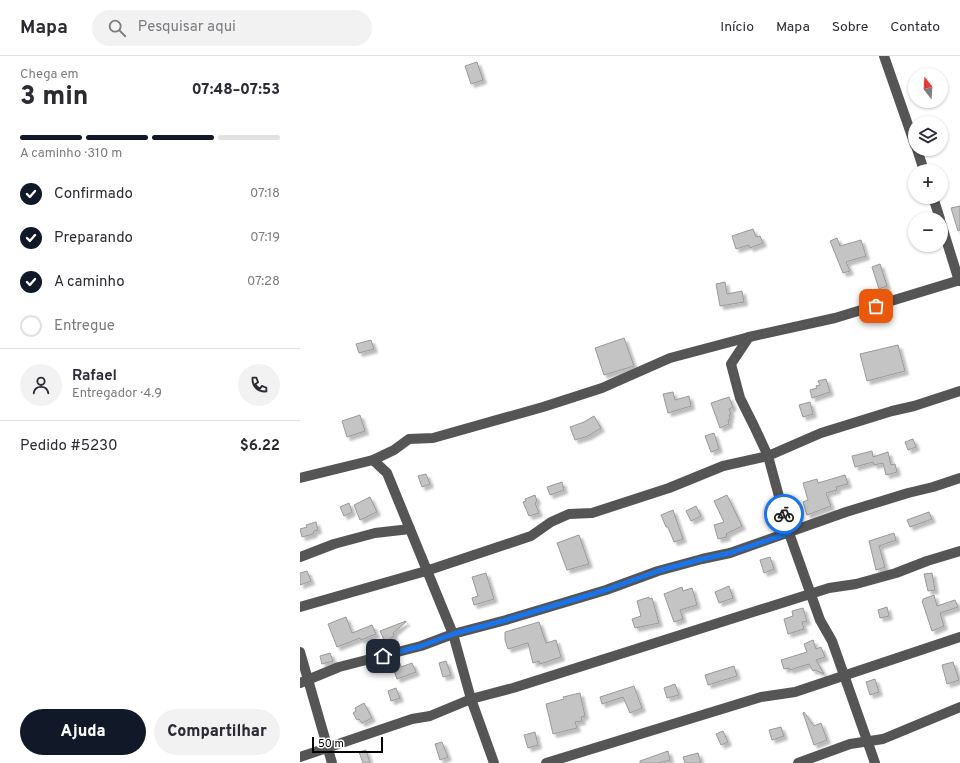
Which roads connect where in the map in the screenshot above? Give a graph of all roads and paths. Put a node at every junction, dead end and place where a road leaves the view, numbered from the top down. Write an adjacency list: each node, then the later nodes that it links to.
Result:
1 (884, 56): 2 (street)
2 (908, 124)
3 (948, 245): 4 (street)
4 (959, 280): 5 (street)
5 (749, 337): 7 (street); 8 (street)
6 (960, 391): 7 (street)
7 (768, 456): 12 (street); 15 (street)
8 (373, 460): 9 (street); 11 (street)
9 (300, 478)
10 (960, 478): 12 (street)
11 (410, 529): 14 (street); 15 (street)
12 (789, 533): 16 (street); 18 (street)
13 (960, 552): 16 (street)
14 (300, 557)
15 (426, 571): 17 (street); 18 (street)
16 (811, 594): 21 (street); 23 (street)
17 (300, 607)
18 (453, 634): 22 (street); 23 (street)
19 (960, 637): 21 (street)
20 (300, 652): 22 (street)
21 (844, 676): 25 (street); 30 (street)
22 (304, 681): 26 (street)
23 (471, 699): 26 (street); 29 (street)
24 (960, 707): 25 (street)
25 (868, 742): 31 (street); 32 (street)
26 (328, 749): 27 (street); 28 (street)
27 (300, 757)
28 (332, 763)
29 (494, 763)
30 (546, 763)
31 (798, 763)
32 (876, 763)

